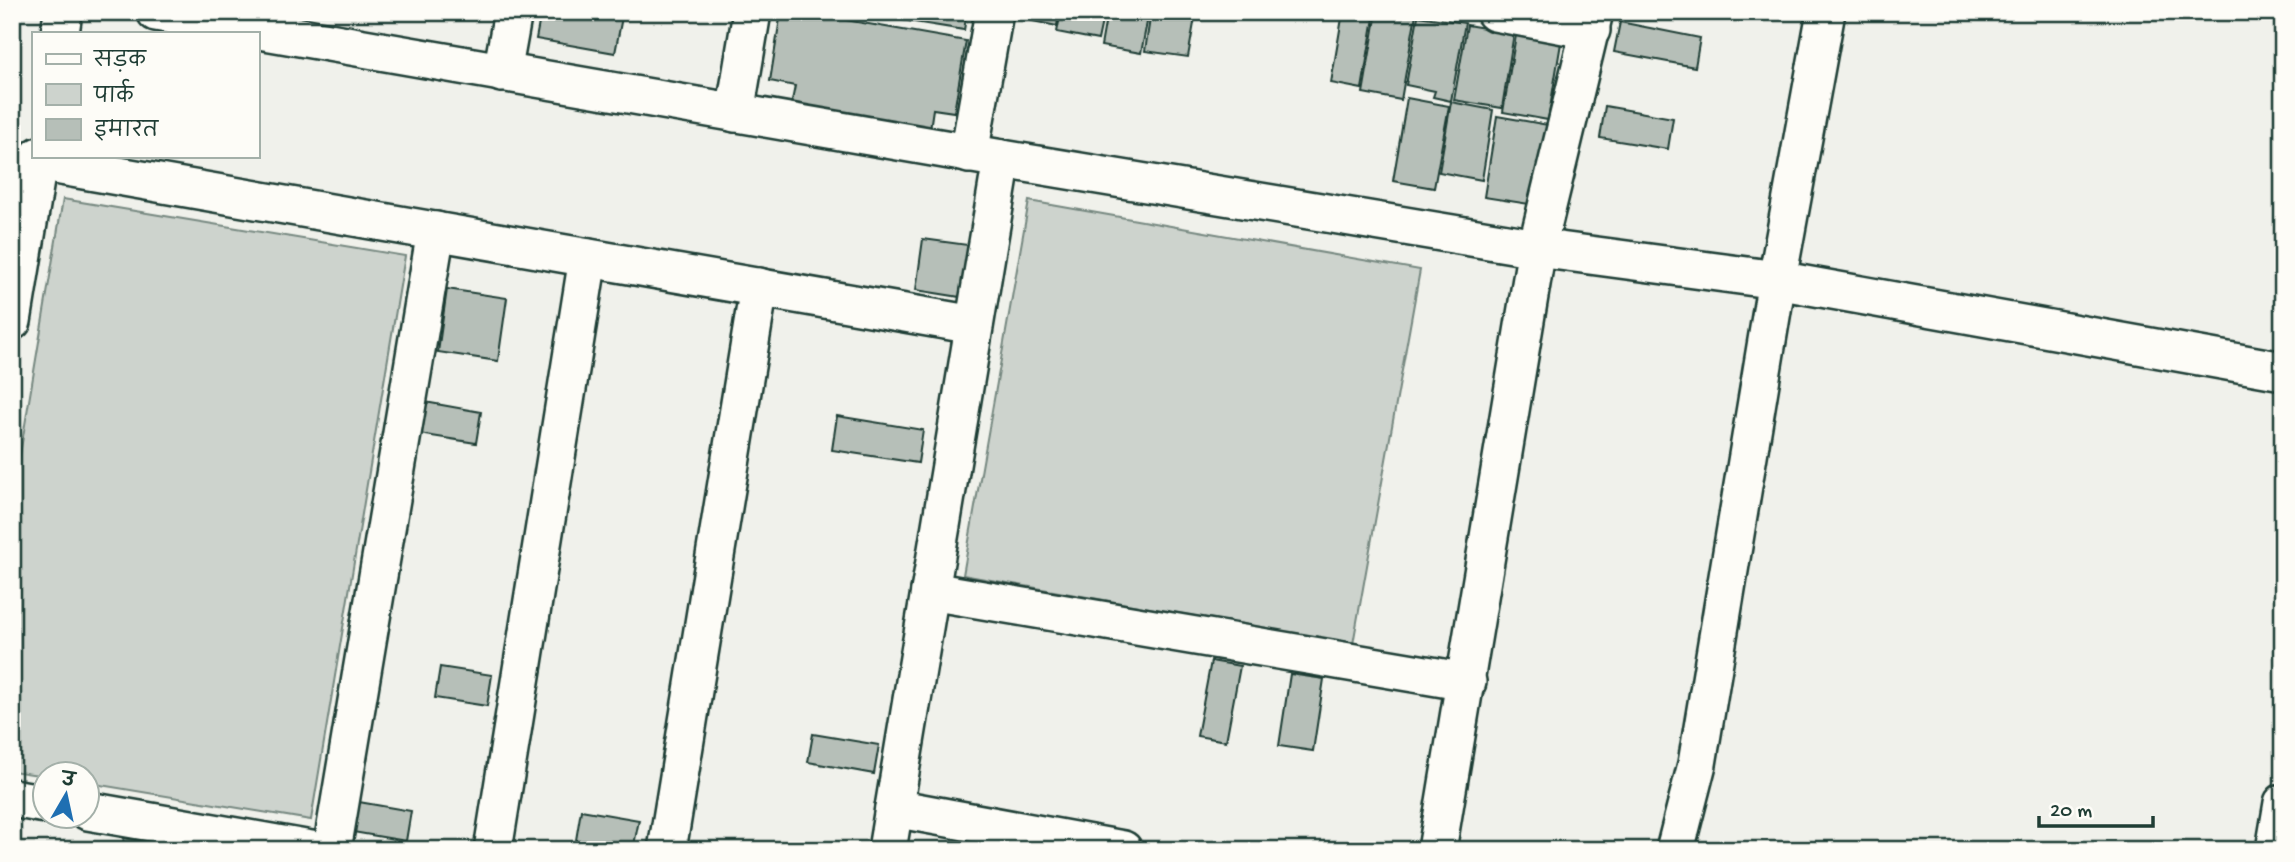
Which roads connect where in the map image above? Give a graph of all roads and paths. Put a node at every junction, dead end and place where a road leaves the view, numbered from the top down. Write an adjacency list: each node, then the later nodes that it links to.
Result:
1 (63, 12): 9 (street)
2 (156, 12): 10 (street)
3 (513, 12): 10 (street)
4 (752, 12): 11 (street)
5 (994, 12): 12 (street)
6 (1496, 12): 8 (street)
7 (1826, 12): 17 (street)
8 (1592, 21): 15 (street)
9 (60, 32)
10 (502, 73): 11 (street)
11 (735, 113): 12 (street)
12 (985, 157): 15 (street); 20 (street)
13 (39, 159): 14 (street); 19 (street)
14 (436, 231): 16 (street); 30 (street)
15 (1537, 248): 17 (street); 23 (street)
16 (588, 258): 18 (street); 31 (street)
17 (1777, 280): 21 (street); 36 (street)
18 (759, 287): 20 (street); 32 (street)
19 (12, 321)
20 (974, 325): 22 (street)
21 (2283, 371)
22 (930, 591): 23 (street); 27 (street)
23 (1466, 682): 35 (street)
24 (12, 798): 25 (street)
25 (32, 802)
26 (2283, 803): 37 (street)
27 (894, 808): 33 (street); 34 (street)
28 (102, 813): 29 (street)
29 (311, 850)
30 (332, 850)
31 (492, 850)
32 (667, 850)
33 (887, 850)
34 (1123, 850)
35 (1437, 850)
36 (1675, 850)
37 (2275, 850)

